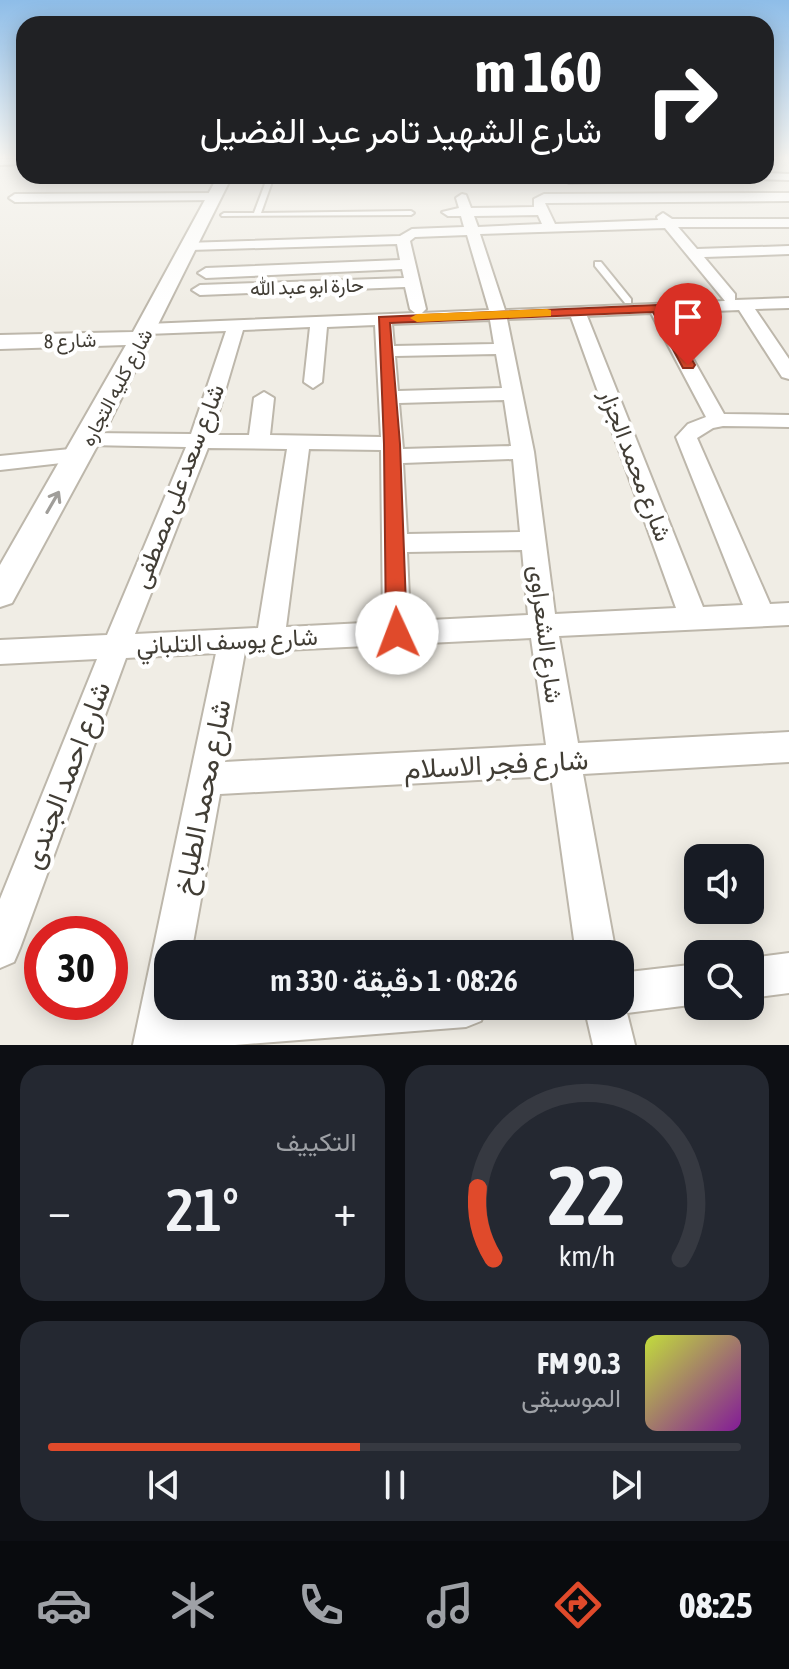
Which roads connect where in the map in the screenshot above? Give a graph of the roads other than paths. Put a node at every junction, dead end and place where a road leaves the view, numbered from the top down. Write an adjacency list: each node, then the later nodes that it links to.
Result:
1 (465, 205): 18 (street, شارع الشعراوى)
2 (210, 206): 22 (street, شارع كليه التجاره)
3 (260, 206): 12 (lane)
4 (463, 206): 10 (street)
5 (475, 206): 9 (street)
6 (540, 206): 9 (street)
7 (653, 206): 16 (street)
8 (749, 206): 14 (street)
9 (542, 211): 17 (street)
10 (448, 212)
11 (411, 213): 12 (lane)
12 (257, 214): 13 (lane)
13 (224, 215)
14 (767, 221): 15 (street); 16 (street); 20 (street)
15 (789, 223)
16 (668, 224): 17 (street); 24 (street)
17 (551, 229): 18 (street)
18 (473, 231): 19 (street); 35 (street, شارع الشعراوى)
19 (403, 240): 21 (street); 25 (street)
20 (789, 240)
21 (217, 245): 22 (street); 27 (street)
22 (190, 246): 41 (street, شارع كليه التجاره)
23 (789, 250): 24 (street)
24 (694, 253): 31 (street)
25 (409, 264): 27 (street); 28 (street)
26 (598, 264): 30 (lane)
27 (206, 273): 29 (street)
28 (413, 282): 29 (street, حارة ابو عبد الله); 33 (street)
29 (200, 290): 38 (street)
30 (628, 301): 31 (street); 35 (street)
31 (737, 301): 32 (street); 34 (street); 46 (street)
32 (788, 303)
33 (418, 309): 35 (street); 38 (street)
34 (657, 309): 36 (street); 51 (street)
35 (497, 310): 36 (street); 37 (street); 43 (street, شارع الشعراوى)
36 (577, 312): 65 (street, شارع محمد الجزار)
37 (383, 319): 39 (street); 44 (street)
38 (189, 322): 40 (street); 41 (street)
39 (319, 322): 40 (street); 47 (street)
40 (236, 325): 53 (street, شارع سعد على مصطفى)
41 (144, 334): 42 (street, شارع 8); 45 (street, شارع 8); 56 (street, شارع كليه التجاره)
42 (0, 342)
43 (504, 349): 44 (street); 48 (street, شارع الشعراوى)
44 (386, 351): 49 (street)
45 (0, 354)
46 (789, 373)
47 (313, 382)
48 (511, 394): 49 (street); 58 (street, شارع الشعراوى)
49 (389, 397): 57 (street)
50 (264, 398): 54 (street)
51 (718, 421): 52 (street); 64 (street)
52 (789, 421)
53 (200, 440): 54 (street); 56 (street); 70 (street, شارع سعد على مصطفى)
54 (259, 440): 55 (street)
55 (299, 442): 57 (street); 68 (street)
56 (84, 447): 59 (street); 62 (street, شارع كليه التجاره, one-way to 56)
57 (392, 450): 58 (street); 61 (street)
58 (523, 452): 60 (street, شارع الشعراوى)
59 (0, 463)
60 (535, 541): 61 (street); 66 (street, شارع الشعراوى)
61 (394, 543): 67 (street)
62 (12, 551): 63 (street, شارع كليه التجاره)
63 (0, 594)
64 (775, 614): 65 (street, شارع يوسف التلباني)
65 (694, 619): 66 (street, شارع يوسف التلباني)
66 (543, 626): 67 (street, شارع يوسف التلباني); 73 (street, شارع الشعراوى)
67 (397, 633): 68 (street, شارع يوسف التلباني)
68 (270, 639): 69 (street, شارع يوسف التلباني)
69 (233, 641): 70 (street, شارع يوسف التلباني); 74 (street, شارع محمد الطباخ)
70 (116, 647): 71 (street, شارع يوسف التلباني); 77 (street, شارع احمد الجندى)
71 (0, 652)
72 (789, 747): 73 (street, شارع فجر الاسلام)
73 (563, 760): 74 (street, شارع فجر الاسلام); 76 (street, شارع الشعراوى)
74 (204, 779): 75 (street, شارع محمد الطباخ)
75 (174, 940)
76 (594, 940)
77 (0, 948)
78 (789, 973): 79 (street)
79 (764, 976)
80 (684, 986): 81 (street)
81 (634, 991)
82 (330, 1020): 84 (street)
83 (608, 1020): 85 (street)
84 (156, 1038)
85 (614, 1045)

